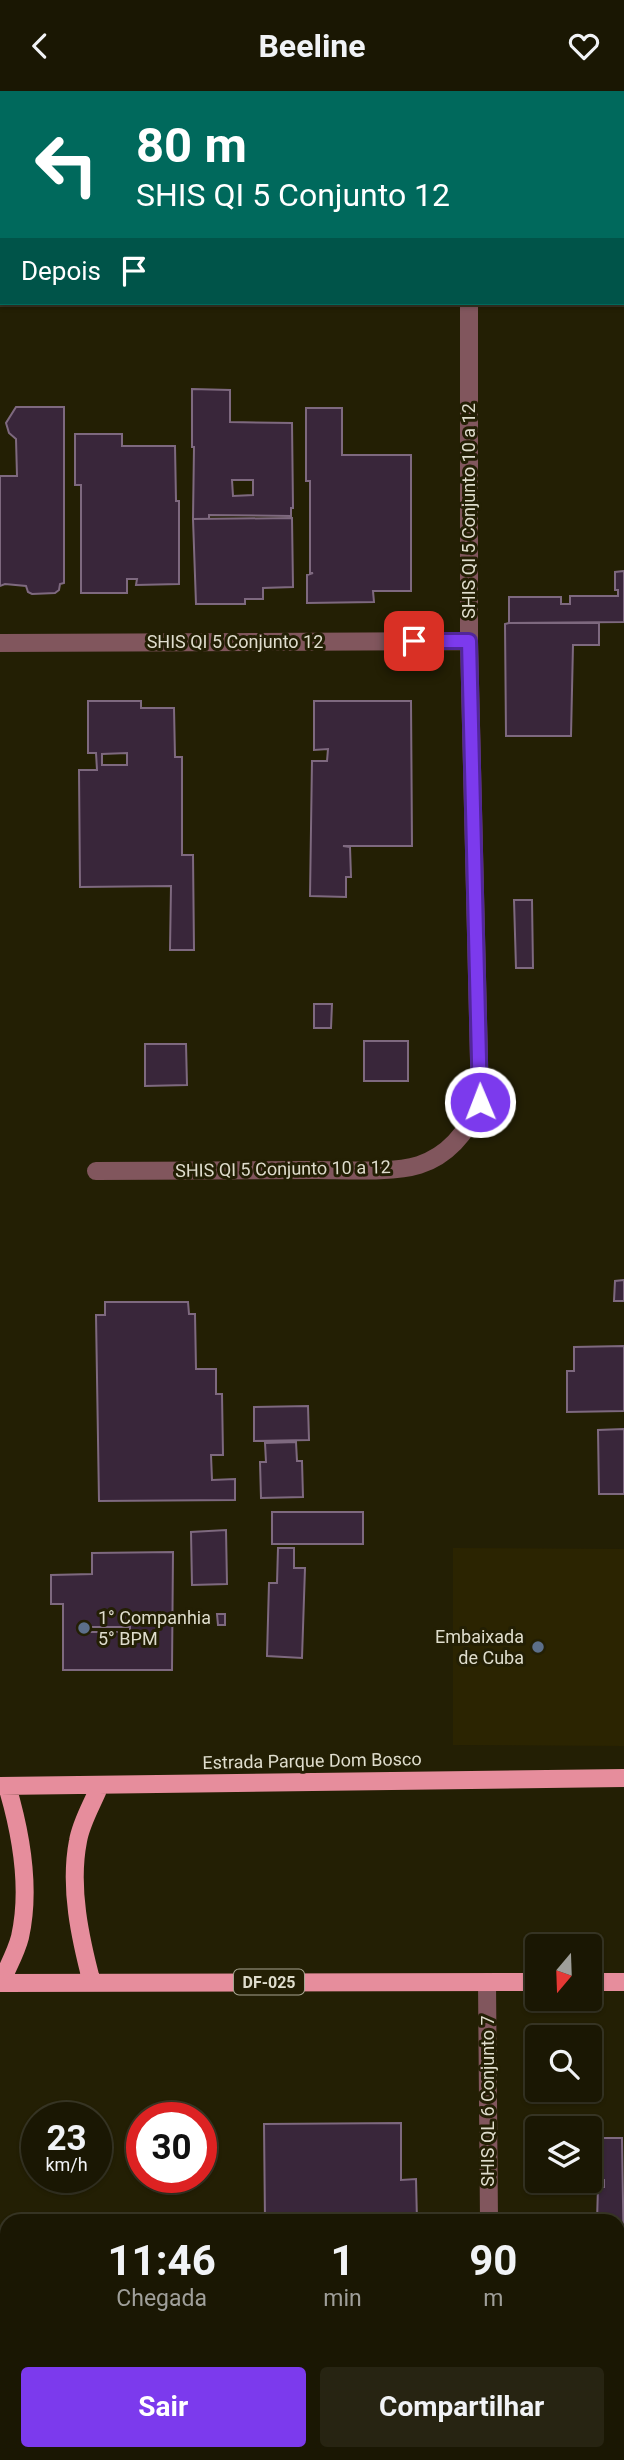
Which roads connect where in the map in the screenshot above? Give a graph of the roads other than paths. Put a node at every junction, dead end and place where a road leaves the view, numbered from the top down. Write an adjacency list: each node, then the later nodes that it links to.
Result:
1 (469, 305): 2 (street, SHIS QI 5 Conjunto 10 a 12)
2 (469, 641): 3 (street, SHIS QI 5 Conjunto 12); 4 (street, SHIS QI 5 Conjunto 10 a 12)
3 (0, 643)
4 (96, 1171)
5 (624, 1778): 6 (main road, Estrada Parque Dom Bosco)
6 (100, 1785): 7 (main road, Estrada Parque Dom Bosco); 13 (main road)
7 (4, 1786): 12 (main road)
8 (487, 1982): 9 (main road, DF-025); 13 (main road, DF-025); 14 (street, SHIS QL 6 Conjunto 7)
9 (525, 1982)
10 (602, 1982): 11 (main road)
11 (624, 1982)
12 (0, 1983): 13 (main road, DF-025)
13 (92, 1983)
14 (488, 2214)

